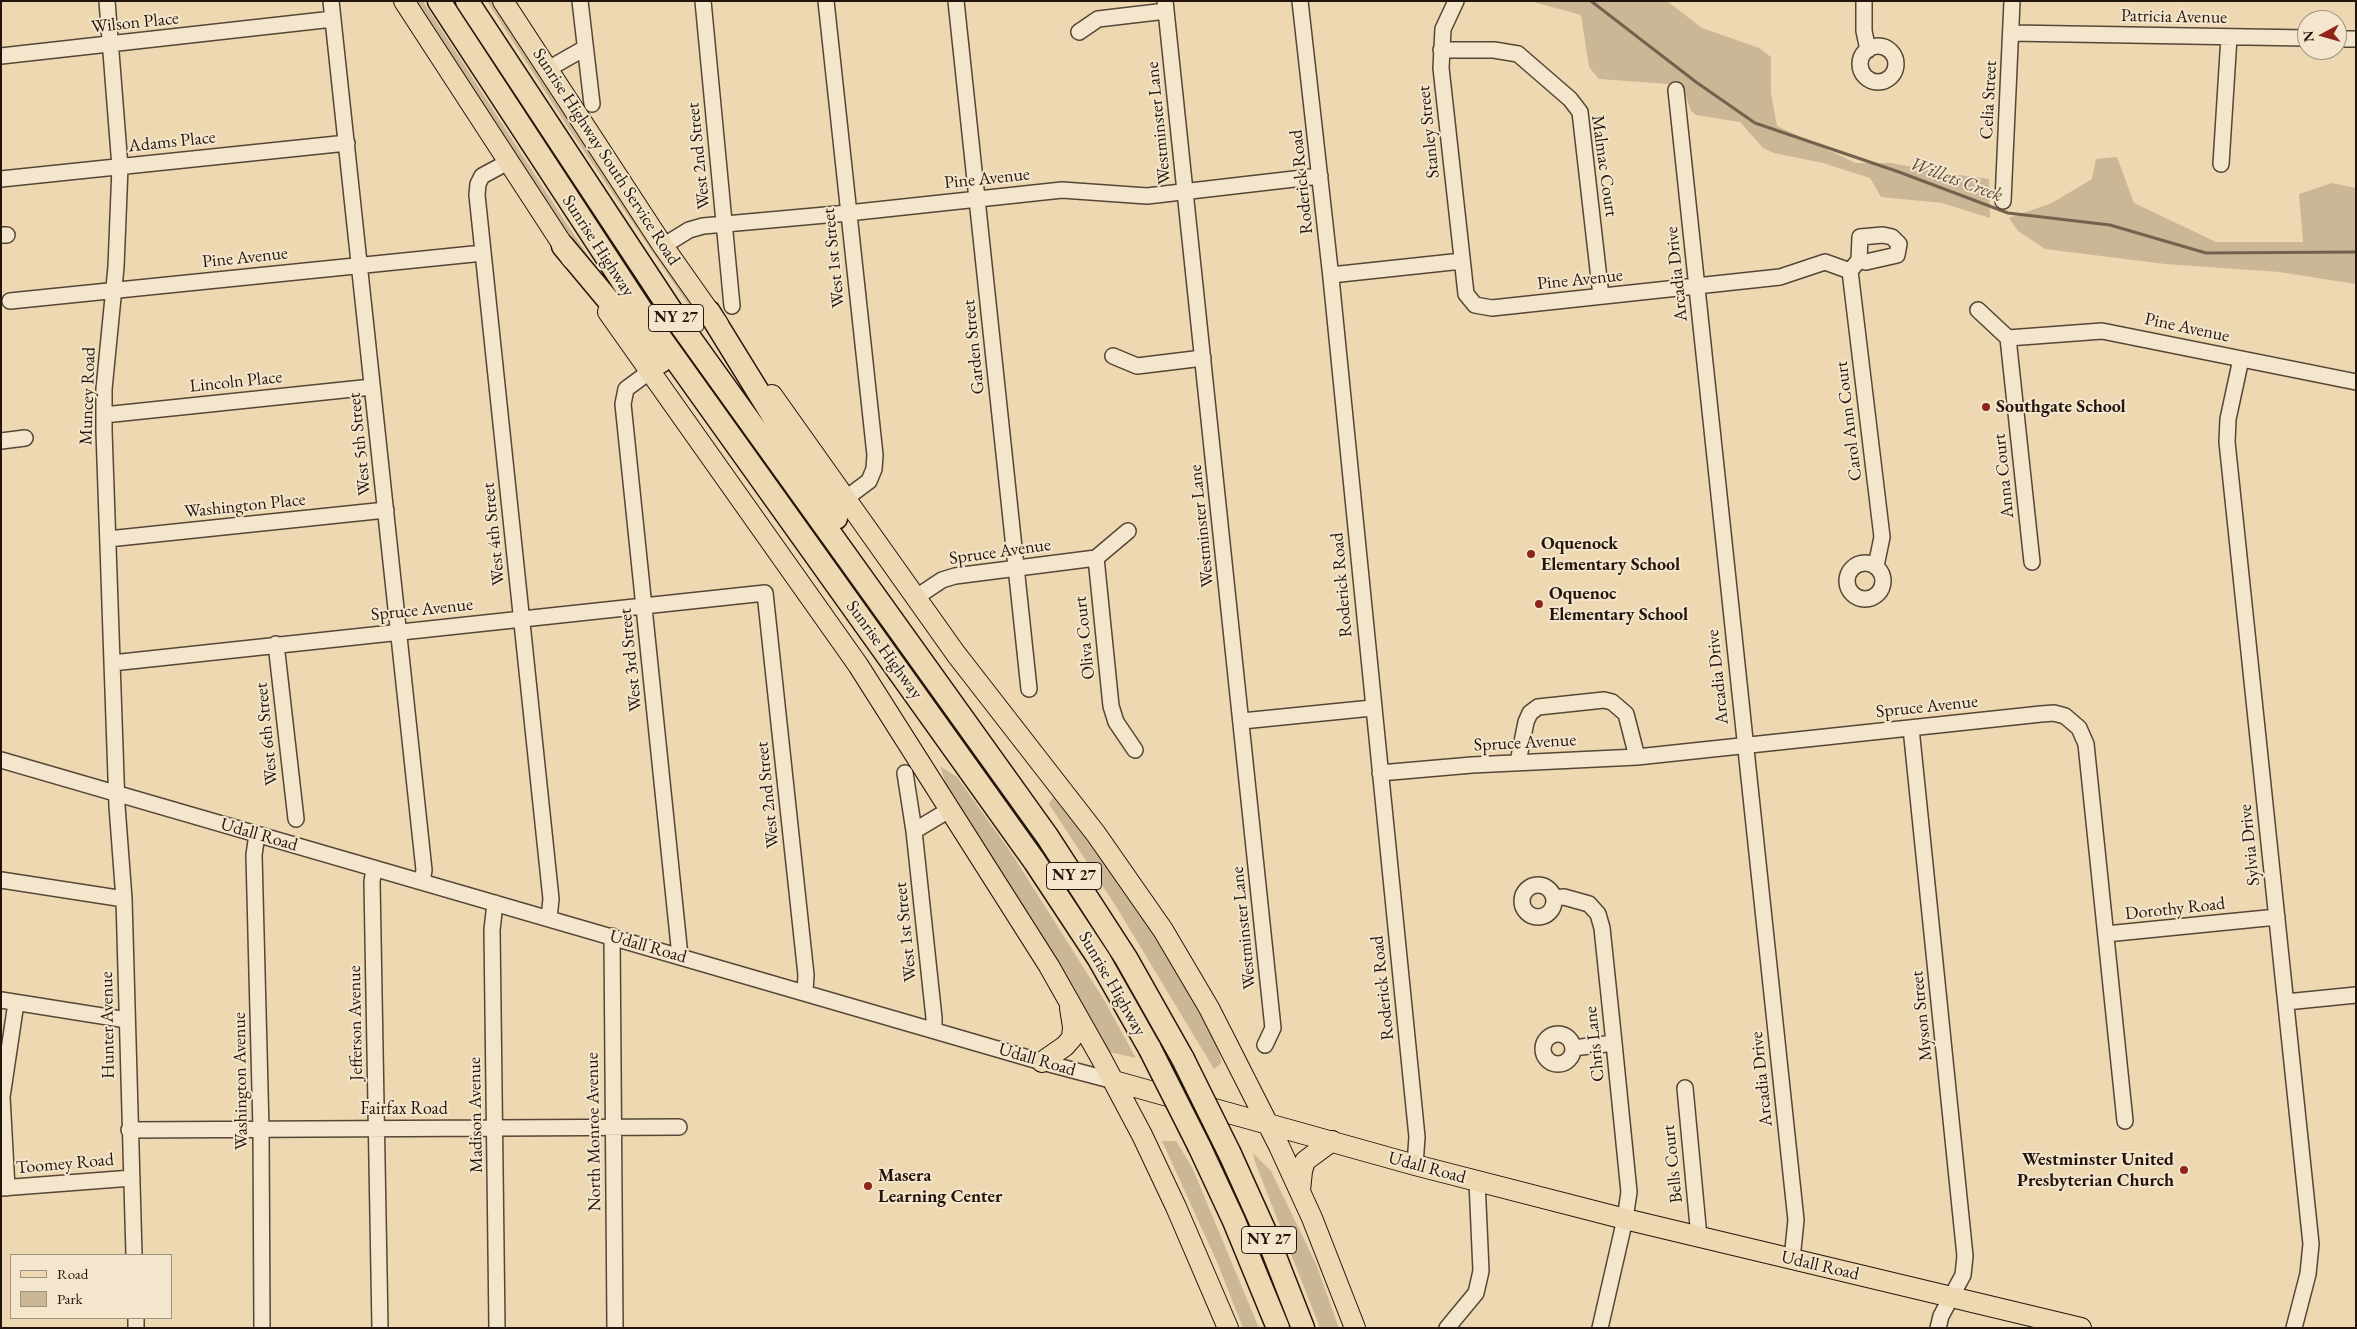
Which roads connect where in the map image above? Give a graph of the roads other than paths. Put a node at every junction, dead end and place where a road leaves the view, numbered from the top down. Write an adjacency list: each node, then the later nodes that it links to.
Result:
1 (107, 1): 21 (street, Muncey Road)
2 (332, 1): 16 (street, West 5th Street)
3 (404, 1): 30 (main road, Sunrise Highway)
4 (438, 1): 64 (highway, Sunrise Highway / NY 27)
5 (467, 1): 77 (highway, Sunrise Highway / NY 27)
6 (503, 1): 26 (main road, Sunrise Highway South Service Road)
7 (580, 1): 22 (street)
8 (702, 1): 39 (street, West 2nd Street)
9 (826, 1): 38 (street, West 1st Street)
10 (956, 1): 36 (street, Garden Street)
11 (1300, 1): 33 (street, Roderick Road)
12 (1456, 1): 23 (street, Stanley Street)
13 (1864, 1): 24 (street)
14 (2012, 1): 18 (street, Celia Street)
15 (1165, 6): 17 (street); 35 (street, Westminster Lane)
16 (333, 19): 21 (street, Wilson Place); 29 (street, West 5th Street)
17 (1079, 32)
18 (2011, 33): 19 (street, Patricia Avenue); 37 (street, Celia Street)
19 (2229, 37): 20 (street, Patricia Avenue); 31 (street)
20 (2297, 38)
21 (111, 45): 25 (street, Wilson Place); 32 (street, Muncey Road)
22 (584, 48): 26 (street); 28 (street)
23 (1441, 50): 43 (street, Stanley Street); 49 (street, Malmac Court)
24 (1868, 50)
25 (1, 56)
26 (548, 69): 41 (main road, Sunrise Highway South Service Road)
27 (1676, 90): 47 (street, Arcadia Drive)
28 (592, 104)
29 (346, 143): 32 (street, Adams Place); 44 (street, West 5th Street)
30 (508, 162): 40 (main road, Sunrise Highway); 42 (street, West 4th Street)
31 (2221, 164)
32 (120, 167): 34 (street, Adams Place); 48 (street, Muncey Road)
33 (1320, 176): 35 (street, Pine Avenue); 46 (street, Roderick Road)
34 (1, 179)
35 (1185, 192): 36 (street, Pine Avenue); 56 (street, Westminster Lane)
36 (977, 199): 38 (street, Pine Avenue); 72 (street, Garden Street)
37 (2003, 201)
38 (848, 213): 39 (street, Pine Avenue); 65 (street, West 1st Street)
39 (725, 224): 41 (street, Pine Avenue); 51 (street, West 2nd Street)
40 (563, 246): 58 (main road, Sunrise Highway); 64 (highway)
41 (663, 246): 53 (main road, Sunrise Highway South Service Road)
42 (483, 253): 44 (street, Pine Avenue); 76 (street, West 4th Street)
43 (1462, 260): 46 (street); 49 (street, Pine Avenue)
44 (360, 265): 48 (street, Pine Avenue); 60 (street, West 5th Street)
45 (1855, 265): 47 (street, Pine Avenue); 71 (street, Carol Ann Court)
46 (1331, 275): 82 (street, Roderick Road)
47 (1697, 286): 49 (street, Pine Avenue); 85 (street, Arcadia Drive)
48 (114, 291): 50 (street, Pine Avenue); 61 (street, Muncey Road)
49 (1601, 296)
50 (10, 301)
51 (732, 306)
52 (1978, 310): 54 (street)
53 (709, 312): 65 (main road); 77 (highway)
54 (2008, 338): 57 (street, Pine Avenue); 70 (street, Anna Court)
55 (1113, 356): 56 (street)
56 (1203, 358): 83 (street, Westminster Lane)
57 (2241, 358): 59 (street, Pine Avenue); 103 (street, Sylvia Drive)
58 (649, 372): 75 (street, West 3rd Street); 93 (main road, Sunrise Highway)
59 (2356, 382)
60 (372, 386): 61 (street, Lincoln Place); 66 (street, West 5th Street)
61 (104, 416): 68 (street, Muncey Road)
62 (25, 438): 63 (street)
63 (1, 441)
64 (741, 451): 145 (highway, Sunrise Highway / NY 27, bridge)
65 (846, 498): 74 (main road)
66 (386, 510): 68 (street, Washington Place); 78 (street, West 5th Street)
67 (1128, 530): 69 (street)
68 (108, 539): 80 (street, Muncey Road)
69 (1096, 558): 72 (street, Spruce Avenue); 86 (street, Oliva Court)
70 (2032, 562)
71 (1876, 566)
72 (1017, 568): 74 (street, Spruce Avenue); 81 (street, Garden Street)
73 (765, 593): 75 (street, Spruce Avenue); 108 (street, West 2nd Street)
74 (915, 598): 122 (main road)
75 (644, 606): 76 (street, Spruce Avenue); 107 (street, West 3rd Street)
76 (522, 618): 78 (street, Spruce Avenue); 104 (street, West 4th Street)
77 (897, 626): 146 (highway, Sunrise Highway / NY 27, bridge)
78 (398, 632): 79 (street, Spruce Avenue); 99 (street, West 5th Street)
79 (276, 644): 80 (street, Spruce Avenue); 94 (street, West 6th Street)
80 (112, 663): 92 (street, Muncey Road)
81 (1029, 689)
82 (1372, 708): 83 (street); 91 (street, Roderick Road)
83 (1242, 721): 116 (street, Westminster Lane)
84 (1911, 728): 85 (street, Spruce Avenue); 105 (street, Spruce Avenue); 139 (street, Myson Street)
85 (1744, 745): 87 (street, Spruce Avenue); 138 (street, Arcadia Drive)
86 (1135, 750)
87 (1637, 757): 89 (street, Spruce Avenue); 89 (street)
88 (1, 760): 92 (street, Udall Road)
89 (1518, 762): 91 (street, Spruce Avenue)
90 (904, 772): 95 (street, West 1st Street)
91 (1380, 773): 130 (street, Roderick Road)
92 (116, 794): 96 (street, Udall Road); 101 (street, Hunter Avenue)
93 (949, 810): 95 (street); 110 (main road, Sunrise Highway)
94 (296, 819)
95 (914, 831): 114 (street, West 1st Street)
96 (257, 834): 97 (street, Udall Road); 127 (street, Washington Avenue)
97 (374, 868): 99 (street, Udall Road); 125 (street, Jefferson Avenue)
98 (1, 880): 101 (street)
99 (422, 882): 102 (street, Udall Road)
100 (1554, 898): 115 (street, Chris Lane)
101 (124, 899): 113 (street, Hunter Avenue)
102 (495, 903): 104 (street, Udall Road); 126 (street, Madison Avenue)
103 (2277, 917): 105 (street, Dorothy Road); 112 (street, Sylvia Drive)
104 (549, 918): 106 (street, Udall Road)
105 (2106, 934): 121 (street, Spruce Avenue)
106 (612, 936): 107 (street, Udall Road); 123 (street, North Monroe Avenue)
107 (680, 956): 108 (street, Udall Road)
108 (805, 992): 114 (street, Udall Road)
109 (2356, 995): 112 (street)
110 (1068, 999): 118 (main road); 119 (main road, Sunrise Highway)
111 (9, 1002): 113 (street); 133 (street)
112 (2286, 1002): 152 (street, Sylvia Drive)
113 (127, 1020): 128 (street, Hunter Avenue)
114 (934, 1030): 118 (street, Udall Road)
115 (1614, 1043): 117 (street); 135 (street, Chris Lane)
116 (1265, 1045)
117 (1573, 1048)
118 (1042, 1062): 119 (street, Udall Road)
119 (1114, 1081): 122 (main road, Udall Road); 144 (main road, Sunrise Highway)
120 (1685, 1088): 136 (street, Bells Court)
121 (2125, 1121)
122 (1268, 1123): 129 (main road, Udall Road); 134 (main road)
123 (613, 1126): 124 (street, Fairfax Road); 126 (street, Fairfax Road); 143 (street, North Monroe Avenue)
124 (679, 1127)
125 (377, 1128): 126 (street, Fairfax Road); 127 (street, Fairfax Road); 141 (street, Jefferson Avenue)
126 (495, 1128): 142 (street, Madison Avenue)
127 (261, 1129): 128 (street, Fairfax Road); 140 (street, Washington Avenue)
128 (129, 1130): 131 (street, Hunter Avenue)
129 (1332, 1141): 130 (main road, Udall Road); 134 (main road)
130 (1415, 1165): 132 (main road, Udall Road)
131 (132, 1178): 133 (street, Toomey Road); 137 (street, Hunter Avenue)
132 (1477, 1181): 135 (main road, Udall Road); 148 (street)
133 (4, 1188)
134 (1300, 1193): 147 (main road)
135 (1625, 1219): 136 (main road, Udall Road); 149 (street, Chris Lane)
136 (1699, 1237): 138 (main road, Udall Road)
137 (134, 1254)
138 (1792, 1259): 139 (main road, Udall Road)
139 (1952, 1297): 150 (street, Myson Street); 151 (main road, Udall Road)
140 (262, 1328)
141 (380, 1328)
142 (497, 1328)
143 (615, 1328)
144 (1228, 1328)
145 (1278, 1328)
146 (1303, 1328)
147 (1355, 1328)
148 (1446, 1328)
149 (1600, 1328)
150 (1938, 1328)
151 (2081, 1328)
152 (2294, 1328)

